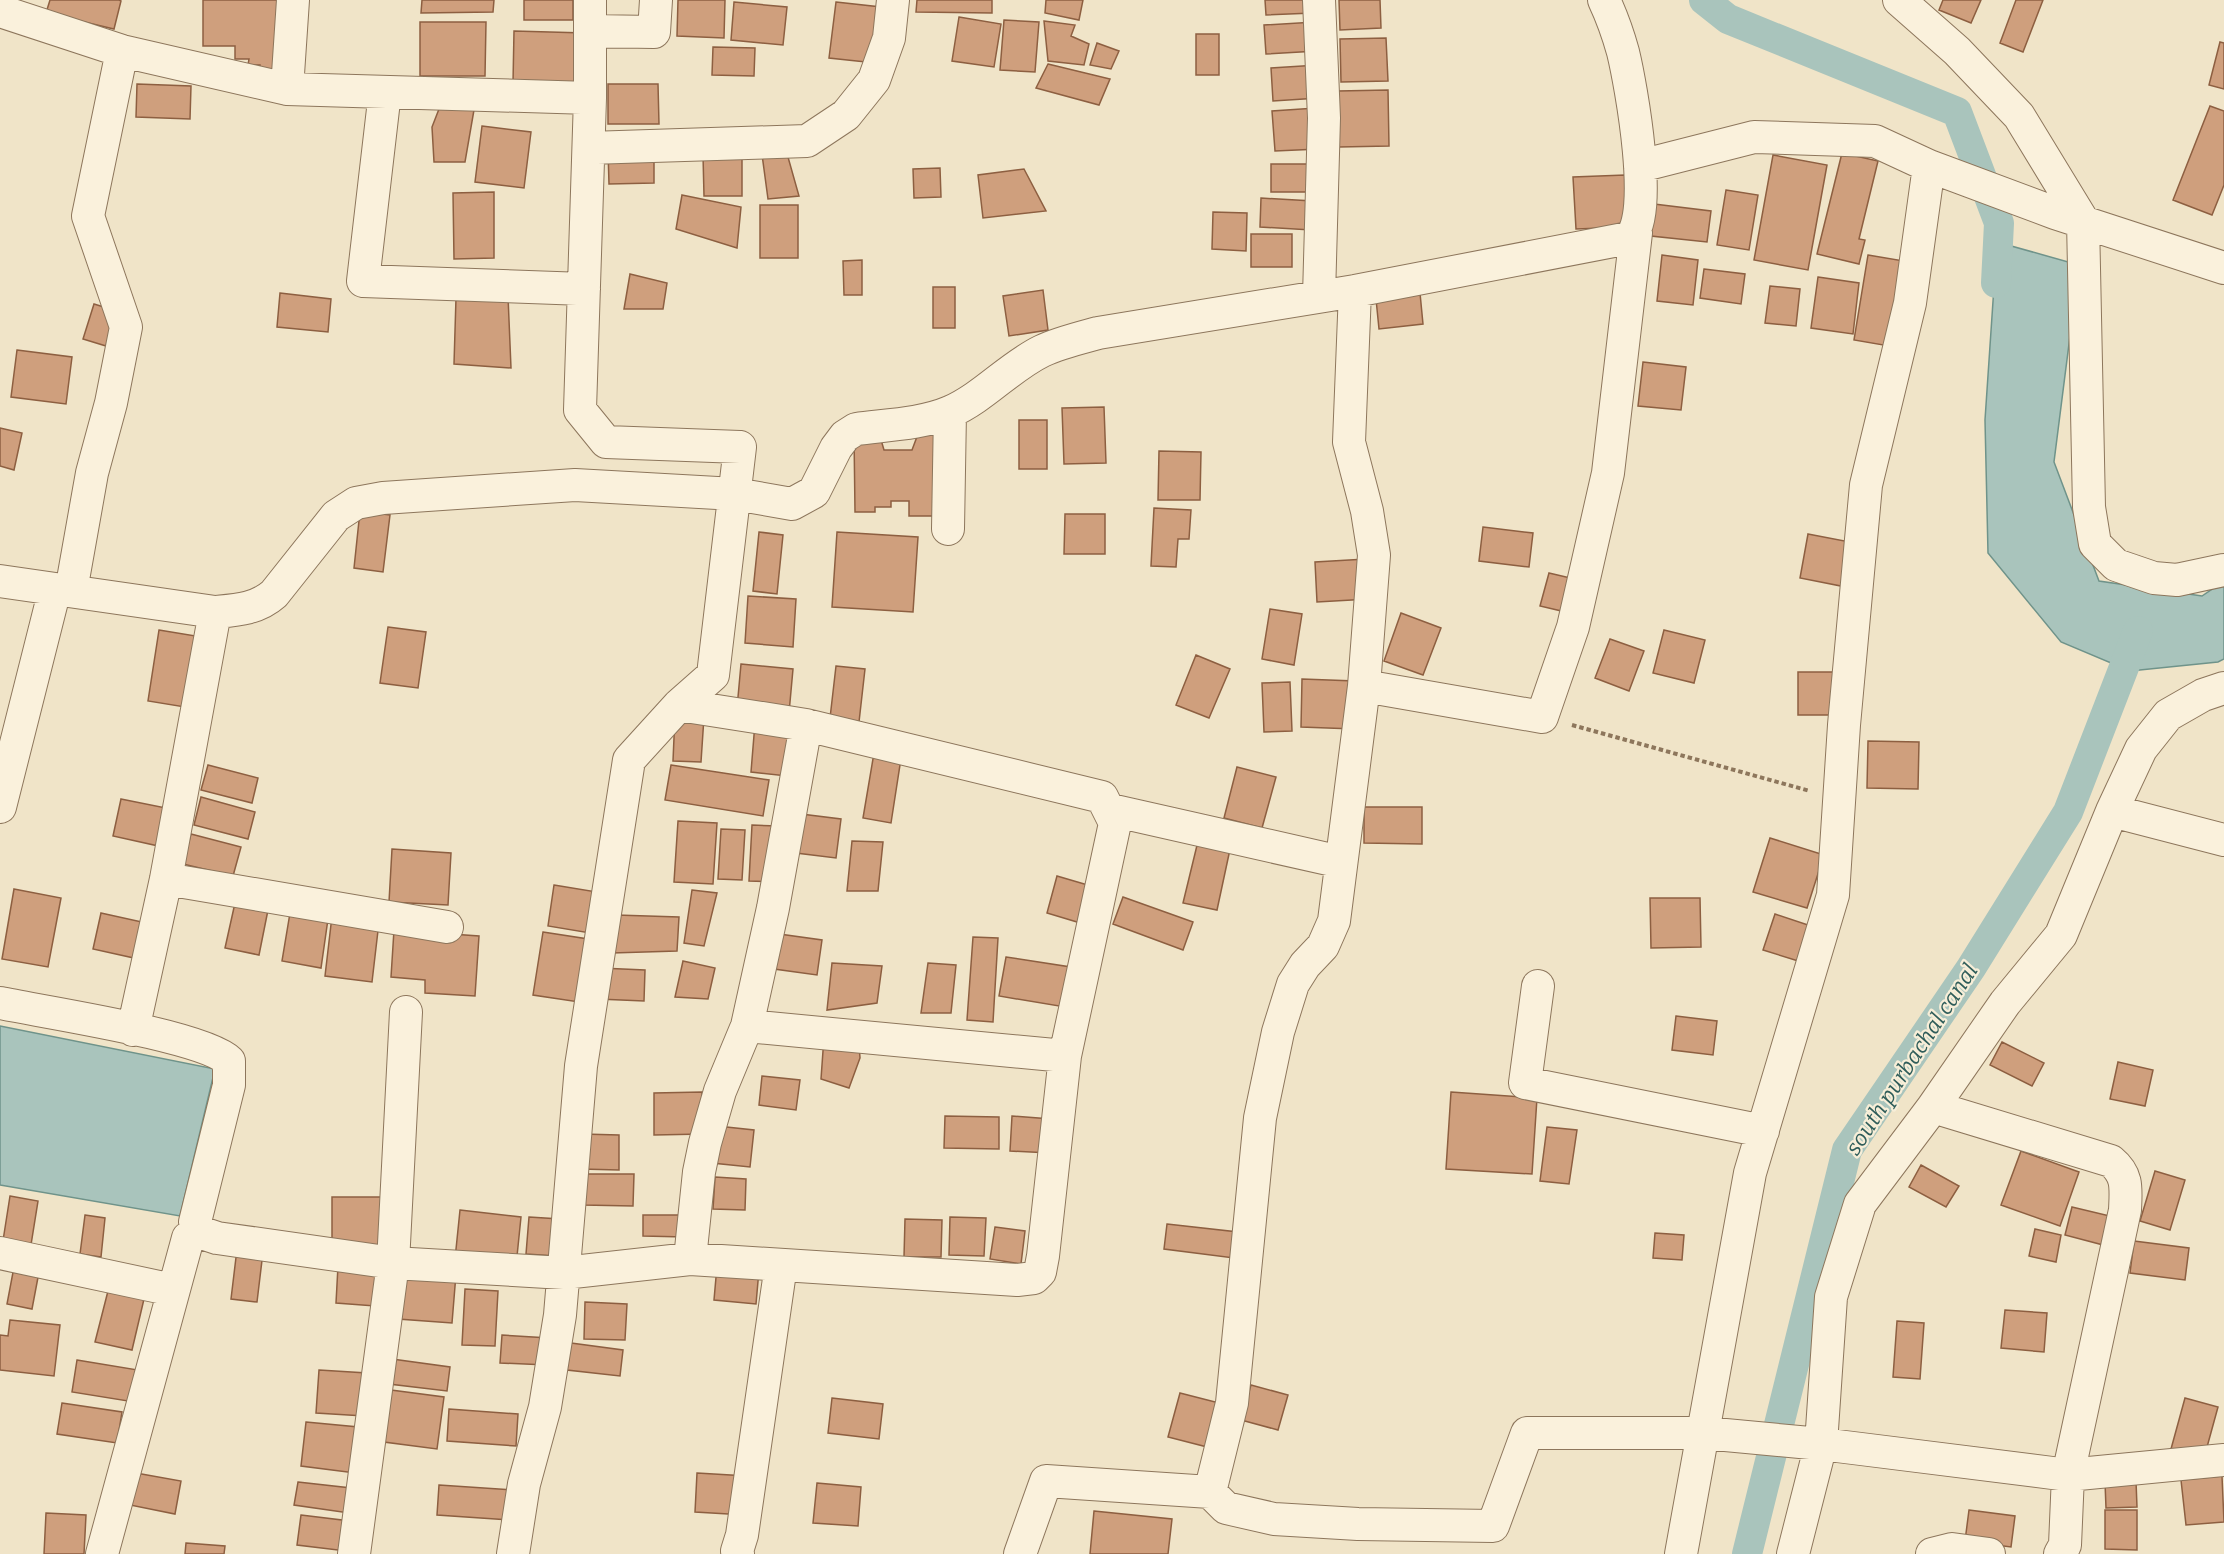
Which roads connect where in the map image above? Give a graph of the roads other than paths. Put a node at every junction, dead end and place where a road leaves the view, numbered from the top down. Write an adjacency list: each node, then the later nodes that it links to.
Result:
1 (293, 0): 11 (street)
2 (590, 0): 9 (street)
3 (656, 0): 9 (street)
4 (893, 0): 14 (street)
5 (1319, 0): 22 (street)
6 (1604, 0): 15 (street)
7 (1899, 0): 17 (street)
8 (0, 11): 10 (street)
9 (590, 31): 13 (street)
10 (122, 51): 11 (street); 28 (street)
11 (287, 89): 12 (street)
12 (385, 92): 13 (street); 20 (street)
13 (590, 98): 14 (street)
14 (589, 148): 20 (street)
15 (1640, 166): 16 (street); 18 (street)
16 (1929, 166): 17 (street); 48 (street)
17 (2069, 217): 19 (street); 26 (street)
18 (1636, 233): 21 (street); 30 (street)
19 (2224, 268)
20 (584, 289): 24 (street)
21 (1355, 291): 22 (street); 30 (street)
22 (1319, 296): 23 (street)
23 (950, 412): 24 (street); 25 (street)
24 (735, 494): 29 (street); 32 (street)
25 (948, 529)
26 (2224, 570)
27 (0, 581): 28 (street)
28 (63, 590): 29 (street); 34 (street)
29 (215, 612): 39 (street)
30 (1364, 686): 38 (street)
31 (2224, 688): 36 (street)
32 (679, 705): 33 (street); 54 (street)
33 (806, 725): 35 (street); 44 (street)
34 (0, 807)
35 (1111, 810): 38 (street); 46 (street)
36 (2112, 811): 37 (street); 47 (street)
37 (2224, 840)
38 (1341, 862): 60 (street)
39 (166, 879): 40 (street); 45 (street)
40 (447, 927)
41 (1538, 986): 48 (street)
42 (0, 1003): 45 (street)
43 (406, 1012): 52 (street)
44 (747, 1026): 46 (street); 51 (street)
45 (133, 1030): 52 (street)
46 (1065, 1056): 53 (street)
47 (1933, 1107): 57 (street); 59 (street)
48 (1763, 1131): 56 (street)
49 (188, 1238): 55 (street)
50 (0, 1253): 55 (street)
51 (690, 1259): 53 (street); 54 (street)
52 (393, 1263): 54 (street); 62 (street)
53 (781, 1266): 64 (street)
54 (564, 1273): 63 (street)
55 (173, 1290): 61 (street)
56 (1713, 1434): 57 (street); 60 (street); 66 (street)
57 (1812, 1443): 59 (street); 67 (street)
58 (2224, 1460): 59 (street)
59 (2068, 1475): 70 (street)
60 (1210, 1492): 65 (street)
61 (102, 1554)
62 (354, 1554)
63 (513, 1554)
64 (738, 1554)
65 (1020, 1554)
66 (1681, 1554)
67 (1793, 1554)
68 (1932, 1554): 69 (street)
69 (1989, 1554)
70 (2060, 1554)

